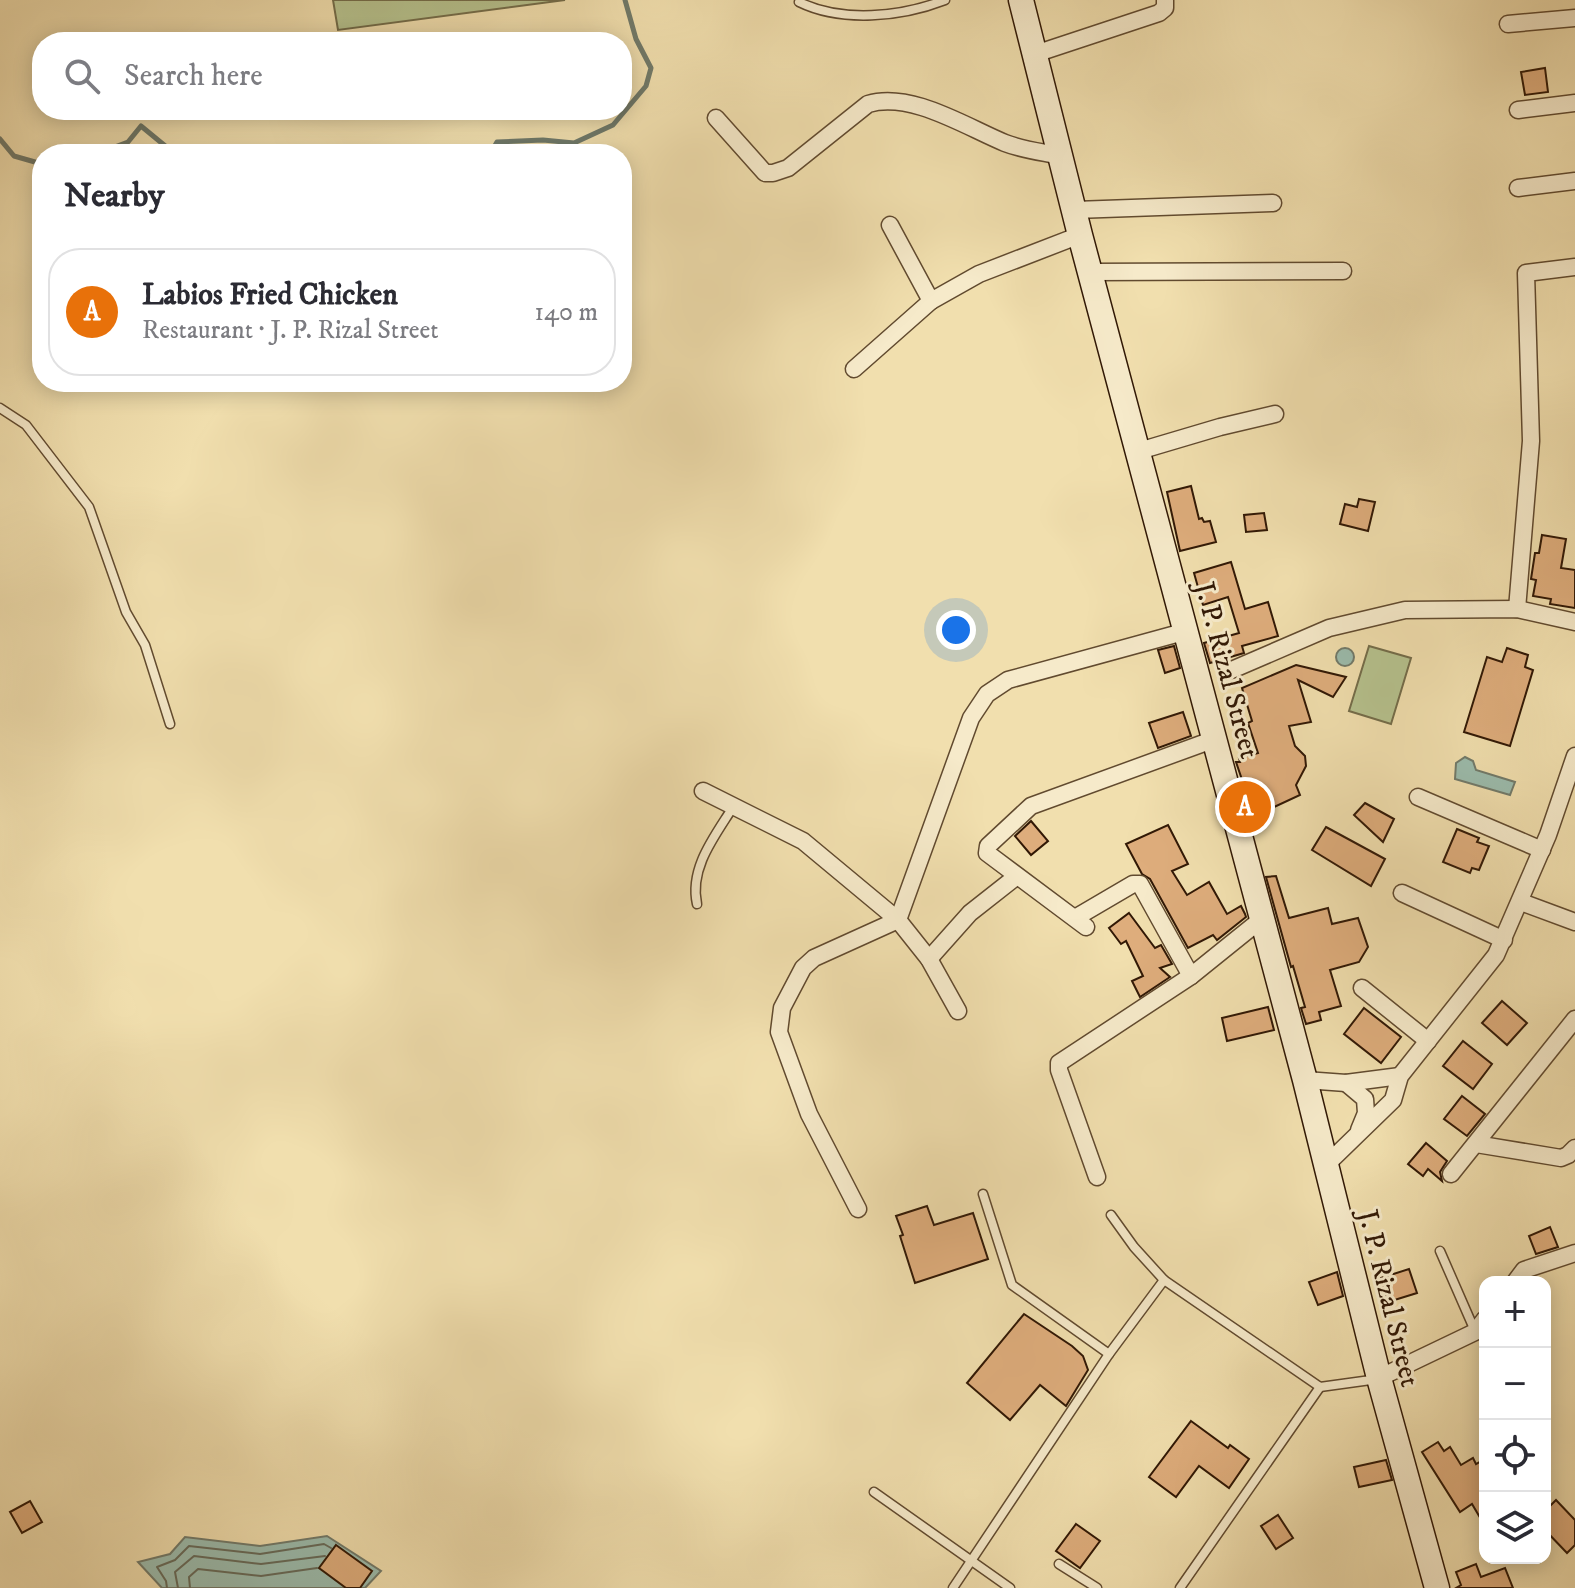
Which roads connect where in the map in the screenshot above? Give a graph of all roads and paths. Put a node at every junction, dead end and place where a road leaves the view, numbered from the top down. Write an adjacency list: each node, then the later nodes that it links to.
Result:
1 (945, 0): 4 (lane)
2 (1021, 0): 7 (main road, J. P. Rizal Street)
3 (1165, 0): 7 (street)
4 (799, 2)
5 (1575, 18): 6 (street)
6 (1508, 24)
7 (1035, 54): 11 (main road, J. P. Rizal Street)
8 (1575, 103): 9 (street)
9 (1518, 110)
10 (716, 118): 11 (street)
11 (1061, 156): 15 (main road, J. P. Rizal Street)
12 (1575, 181): 13 (street)
13 (1518, 188)
14 (1273, 203): 15 (street)
15 (1075, 210): 17 (main road, J. P. Rizal Street)
16 (890, 225): 21 (street)
17 (1080, 235): 20 (main road, J. P. Rizal Street); 21 (street)
18 (1575, 267): 26 (street)
19 (1343, 271): 20 (street)
20 (1091, 272): 25 (main road, J. P. Rizal Street)
21 (931, 301): 22 (street)
22 (854, 369)
23 (0, 408): 30 (lane)
24 (1275, 414): 25 (street)
25 (1139, 451): 28 (main road, J. P. Rizal Street)
26 (1517, 609): 27 (street); 29 (street)
27 (1575, 622)
28 (1187, 631): 31 (main road, J. P. Rizal Street); 42 (street)
29 (1227, 672)
30 (170, 724)
31 (1215, 739): 37 (street); 41 (main road, J. P. Rizal Street)
32 (1575, 756): 36 (street)
33 (703, 791): 35 (street)
34 (1418, 797): 36 (street)
35 (733, 806): 40 (lane); 42 (street)
36 (1542, 850): 39 (street)
37 (1017, 876): 45 (street); 46 (street)
38 (1402, 893): 44 (street)
39 (1521, 902): 43 (street); 44 (street)
40 (697, 904)
41 (1263, 918): 46 (street); 52 (main road, J. P. Rizal Street)
42 (898, 920): 45 (street); 61 (street)
43 (1575, 922)
44 (1504, 940): 50 (street)
45 (929, 959): 48 (street)
46 (1191, 976): 59 (street)
47 (1362, 988): 50 (street)
48 (958, 1011)
49 (1575, 1019): 55 (street)
50 (1428, 1041): 51 (street)
51 (1400, 1076): 53 (street); 54 (street)
52 (1305, 1080): 53 (street); 57 (main road, J. P. Rizal Street)
53 (1346, 1083): 54 (street)
54 (1359, 1131): 57 (street)
55 (1476, 1144): 56 (street); 58 (street)
56 (1575, 1148)
57 (1326, 1165): 70 (main road, J. P. Rizal Street)
58 (1451, 1174)
59 (1097, 1177)
60 (983, 1194): 69 (lane)
61 (858, 1209)
62 (1111, 1215): 66 (lane)
63 (1440, 1251): 67 (lane)
64 (1575, 1253): 65 (street)
65 (1520, 1276)
66 (1164, 1280): 69 (lane); 71 (lane)
67 (1479, 1324)
68 (1479, 1327): 70 (street)
69 (1109, 1354): 73 (lane)
70 (1379, 1378): 71 (lane); 79 (main road, J. P. Rizal Street)
71 (1320, 1387): 78 (lane)
72 (874, 1492): 73 (lane)
73 (971, 1560): 75 (lane); 76 (lane)
74 (1059, 1564): 77 (lane)
75 (953, 1588)
76 (1010, 1588)
77 (1097, 1588)
78 (1180, 1588)
79 (1437, 1588)

